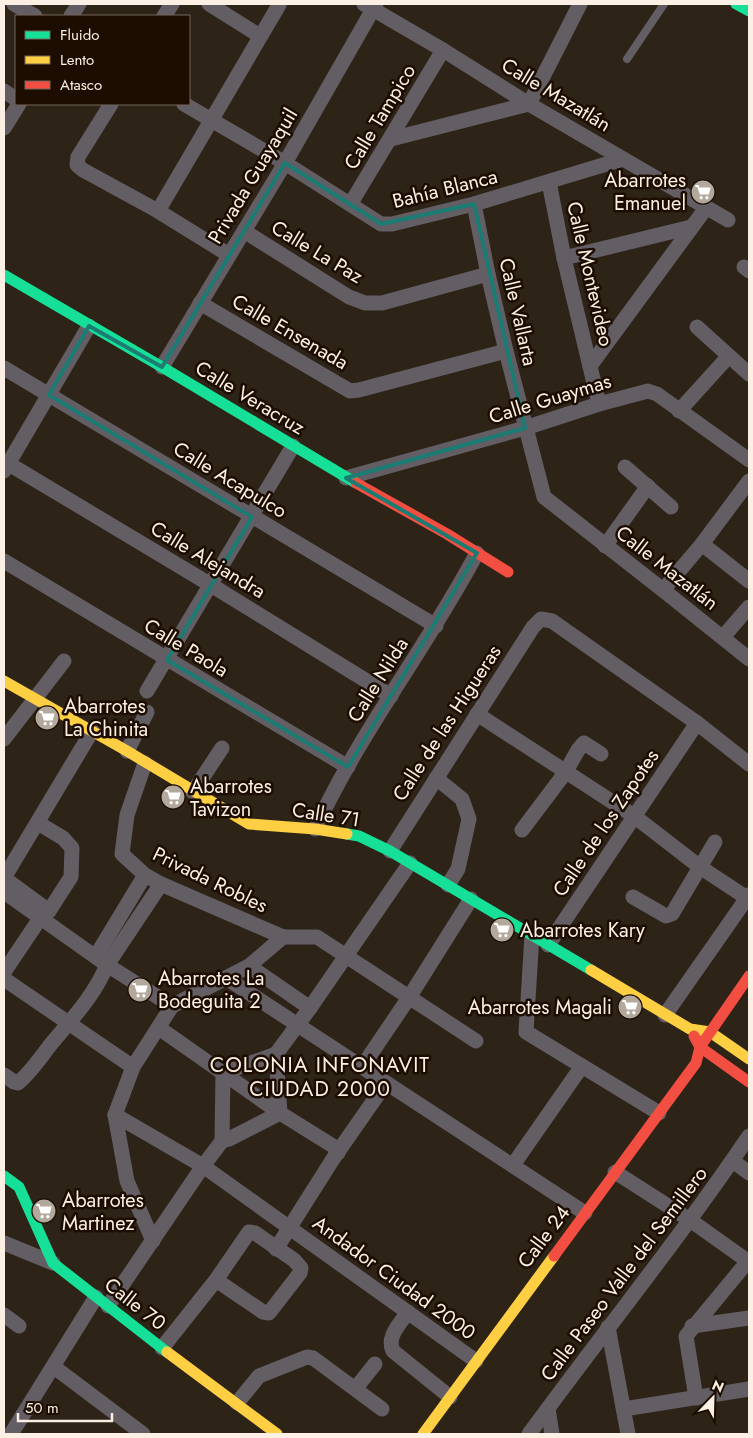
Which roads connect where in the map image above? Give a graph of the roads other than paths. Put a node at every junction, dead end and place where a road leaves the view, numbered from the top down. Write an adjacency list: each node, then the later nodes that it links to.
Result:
1 (14, 4): 11 (street)
2 (79, 4): 12 (street)
3 (172, 4): 13 (street)
4 (209, 4): 14 (street)
5 (580, 4): 19 (street)
6 (664, 4): 16 (lane)
7 (736, 4): 10 (street)
8 (279, 5): 14 (street)
9 (371, 6): 15 (street, Calle Mazatlán); 27 (street, Privada Guayaquil)
10 (749, 11)
11 (33, 15)
12 (73, 15)
13 (165, 15)
14 (260, 36): 23 (street)
15 (443, 50): 19 (street, Calle Mazatlán); 25 (street, Calle Tampico)
16 (627, 59)
17 (4, 91): 18 (street)
18 (15, 98)
19 (529, 104): 25 (street); 26 (street, Calle Mazatlán)
20 (18, 105): 24 (street)
21 (110, 105): 32 (street)
22 (186, 105): 23 (street, Bahía Blanca)
23 (212, 120): 27 (street, Bahía Blanca); 32 (street)
24 (4, 128)
25 (391, 138): 29 (street, Calle Tampico)
26 (623, 159): 28 (street, Bahía Blanca); 31 (street, Calle Mazatlán)
27 (285, 163): 29 (street, Bahía Blanca); 35 (street, Privada Guayaquil)
28 (549, 182): 30 (street, Bahía Blanca); 37 (street, Calle Montevideo)
29 (351, 203): 30 (street, Bahía Blanca)
30 (474, 204): 38 (street, Calle Vallarta)
31 (706, 208): 33 (street, Calle Mazatlán); 34 (street)
32 (158, 211): 36 (street)
33 (728, 220)
34 (691, 227): 37 (street); 45 (street)
35 (244, 231): 36 (street, Privada Guayaquil); 38 (street, Calle La Paz)
36 (230, 255): 40 (street, Privada Guayaquil)
37 (564, 258): 45 (street, Calle Montevideo)
38 (488, 274): 43 (street, Calle Vallarta)
39 (4, 275): 41 (street, Calle Veracruz)
40 (200, 303): 43 (street, Calle Ensenada); 46 (street, Privada Guayaquil)
41 (89, 326): 46 (street, Calle Veracruz); 49 (street)
42 (697, 327): 44 (street)
43 (506, 351): 52 (street, Calle Vallarta)
44 (728, 357): 48 (street); 51 (street)
45 (590, 366): 50 (street, Calle Montevideo)
46 (162, 367): 53 (street, Calle Veracruz)
47 (4, 368): 49 (street, Calle Acapulco)
48 (749, 374)
49 (48, 395): 55 (street); 62 (street, Calle Acapulco)
50 (599, 404): 51 (street, Calle Guaymas); 52 (street, Calle Guaymas)
51 (679, 411): 54 (street, Calle Guaymas)
52 (525, 428): 57 (street, Calle Guaymas); 61 (street, Calle Vallarta)
53 (294, 446): 57 (street, Calle Veracruz); 62 (street)
54 (749, 460)
55 (5, 465): 69 (street, Calle Alejandra)
56 (625, 467): 59 (street)
57 (346, 478): 65 (street, Calle Veracruz)
58 (749, 481): 63 (street)
59 (648, 486): 60 (street); 64 (street)
60 (671, 506)
61 (559, 510): 64 (street, Calle Mazatlán)
62 (252, 517): 69 (street); 72 (street, Calle Acapulco)
63 (702, 544): 68 (street); 70 (street)
64 (605, 546): 70 (street, Calle Mazatlán)
65 (477, 553): 67 (street, Calle Veracruz); 72 (street, Calle Nilda)
66 (4, 561): 75 (street, Calle Paola)
67 (508, 572)
68 (749, 581)
69 (211, 585): 75 (street); 79 (street, Calle Alejandra)
70 (663, 590): 73 (street, Calle Mazatlán)
71 (749, 606): 73 (street)
72 (436, 626): 79 (street, Calle Nilda)
73 (723, 637): 74 (street, Calle Mazatlán)
74 (749, 659)
75 (167, 660): 78 (street); 91 (street, Calle Paola)
76 (64, 661): 80 (street)
77 (4, 681): 80 (street, Calle 71)
78 (147, 691)
79 (391, 696): 91 (street, Calle Nilda)
80 (34, 698): 84 (street, Calle 71); 85 (street)
81 (147, 712): 87 (street)
82 (477, 714): 83 (street, Calle de las Higueras); 92 (street); 93 (street, Calle de las Higueras)
83 (697, 723): 90 (street); 95 (street, Calle de los Zapotes)
84 (92, 731): 87 (street, Calle 71); 96 (street)
85 (4, 739)
86 (222, 748): 94 (street)
87 (127, 750): 89 (street, Calle 71)
88 (601, 754): 92 (street)
89 (145, 763): 94 (street, Calle 71); 103 (street, Privada Robles)
90 (749, 764)
91 (348, 767): 97 (street, Calle Nilda)
92 (565, 772): 95 (street); 98 (street)
93 (436, 778): 100 (street, Calle de las Higueras); 106 (street)
94 (193, 792): 97 (street, Calle 71)
95 (634, 816): 102 (street); 114 (street, Calle de los Zapotes)
96 (38, 823): 104 (street); 111 (street)
97 (315, 829): 100 (street, Calle 71)
98 (522, 830)
99 (715, 842): 102 (street)
100 (390, 851): 101 (street, Calle 71)
101 (410, 863): 106 (street, Calle 71); 115 (street)
102 (700, 867): 108 (street); 109 (street)
103 (145, 875): 105 (street, Privada Robles); 116 (street)
104 (4, 878): 111 (street)
105 (161, 884): 113 (street, Privada Robles); 116 (street)
106 (448, 885): 110 (street, Calle 71)
107 (4, 892): 111 (street)
108 (633, 897)
109 (748, 897): 125 (street)
110 (471, 899): 112 (street, Calle 71); 122 (street)
111 (45, 914): 116 (street); 118 (street)
112 (532, 935): 114 (street, Calle 71); 138 (street)
113 (284, 937): 115 (street); 117 (street)
114 (548, 945): 125 (street, Calle 71)
115 (346, 957): 122 (street); 124 (street)
116 (101, 960): 123 (street); 126 (street)
117 (249, 966): 120 (street); 124 (street)
118 (4, 972)
119 (749, 976): 130 (street, Calle 24)
120 (226, 978): 123 (street); 127 (street)
121 (4, 979): 126 (street)
122 (410, 996): 132 (street); 140 (street)
123 (172, 1006): 128 (street)
124 (310, 1008): 127 (street)
125 (665, 1015): 129 (street, Calle 71)
126 (69, 1023): 139 (street); 142 (street)
127 (298, 1025): 134 (street); 140 (street)
128 (159, 1028): 139 (street); 141 (street)
129 (690, 1029): 130 (street, Calle 71); 133 (street)
130 (710, 1032): 131 (street); 133 (street, Calle 24)
131 (724, 1036): 135 (street, Calle 24); 136 (street)
132 (476, 1041)
133 (700, 1047): 135 (street); 137 (street, Calle 24)
134 (276, 1054): 141 (street); 145 (street)
135 (711, 1055): 137 (street, Calle 24); 144 (street)
136 (749, 1059)
137 (696, 1063): 146 (street, Calle 24)
138 (582, 1066): 146 (street); 152 (street)
139 (133, 1067): 147 (street)
140 (362, 1067): 143 (street)
141 (223, 1073): 145 (street); 149 (street)
142 (4, 1075)
143 (386, 1082): 150 (street, Andador Ciudad 2000); 152 (street)
144 (749, 1082)
145 (280, 1113): 149 (street); 150 (street)
146 (659, 1113): 154 (street, Calle 24)
147 (115, 1114): 153 (street, Andador Ciudad 2000); 160 (street)
148 (749, 1136): 151 (street, Calle Paseo Valle del Semillero)
149 (222, 1141): 153 (street)
150 (338, 1153): 159 (street, Andador Ciudad 2000)
151 (733, 1160): 155 (street); 158 (street, Calle Paseo Valle del Semillero)
152 (513, 1165): 157 (street)
153 (202, 1166): 159 (street, Andador Ciudad 2000); 160 (street)
154 (615, 1172): 157 (street, Calle 24); 158 (street)
155 (749, 1173)
156 (4, 1176): 164 (street, Calle 70)
157 (585, 1213): 174 (street, Calle 24)
158 (690, 1220): 163 (street); 172 (street, Calle Paseo Valle del Semillero)
159 (289, 1228): 162 (street, Andador Ciudad 2000); 167 (street, Andador Ciudad 2000)
160 (153, 1241): 166 (street)
161 (4, 1243): 164 (street)
162 (276, 1249): 165 (street); 165 (street)
163 (749, 1261): 171 (street)
164 (54, 1263): 166 (street, Calle 70)
165 (216, 1280): 173 (street)
166 (102, 1301): 173 (street, Calle 70); 176 (street)
167 (408, 1312): 174 (street, Andador Ciudad 2000); 179 (street)
168 (4, 1315): 170 (street)
169 (749, 1318): 171 (street)
170 (19, 1326)
171 (692, 1326): 180 (street)
172 (608, 1327): 183 (street, Calle Paseo Valle del Semillero); 184 (street)
173 (162, 1348): 181 (street, Calle 70)
174 (476, 1361): 179 (street, Calle 24)
175 (376, 1364): 177 (street)
176 (54, 1367): 185 (street); 186 (street)
177 (354, 1387): 181 (street); 182 (street)
178 (749, 1389): 180 (street)
179 (450, 1397): 188 (street, Calle 24)
180 (696, 1398): 184 (street)
181 (238, 1403): 187 (street, Calle 70)
182 (382, 1409)
183 (548, 1409): 189 (street, Calle Paseo Valle del Semillero); 190 (street)
184 (624, 1409): 191 (street)
185 (11, 1434)
186 (142, 1434)
187 (277, 1434)
188 (423, 1434)
189 (529, 1434)
190 (552, 1434)
191 (628, 1434)

